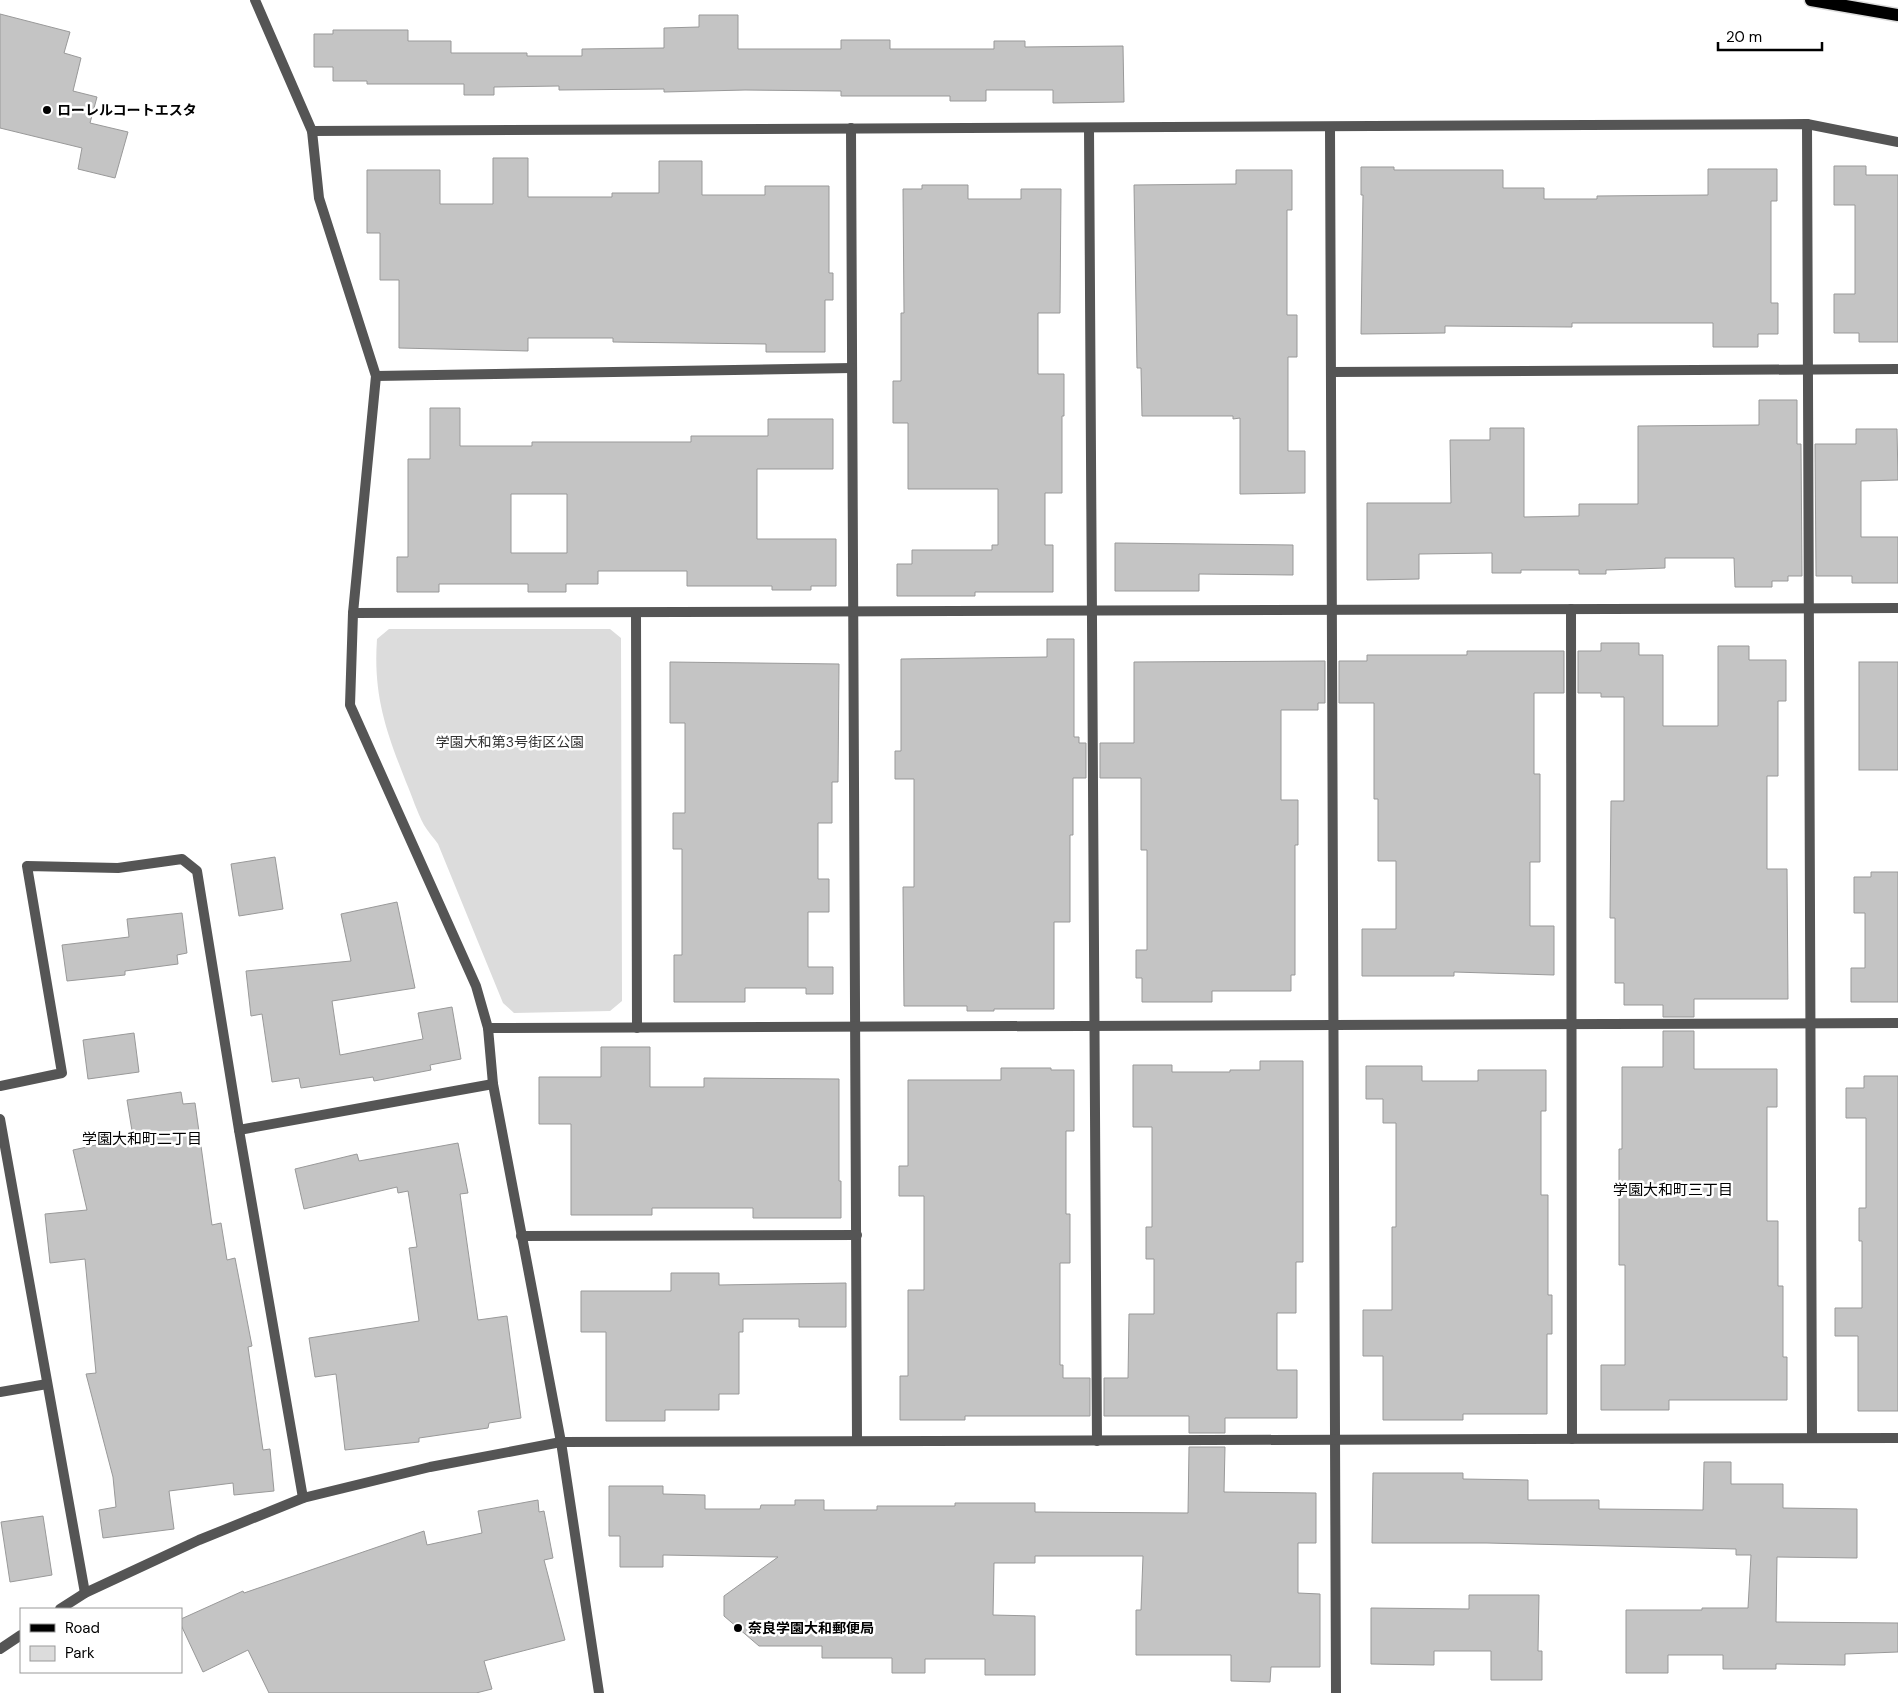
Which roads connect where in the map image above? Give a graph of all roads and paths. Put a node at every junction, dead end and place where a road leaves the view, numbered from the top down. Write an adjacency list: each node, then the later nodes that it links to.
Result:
1 (255, 0): 8 (street)
2 (1811, 0): 3 (main road)
3 (1898, 15)
4 (1807, 124): 5 (street); 9 (street); 12 (street)
5 (1330, 127): 7 (street); 13 (street)
6 (851, 128): 7 (street); 8 (street); 10 (street)
7 (1089, 128): 20 (street)
8 (312, 131): 14 (street)
9 (1898, 142)
10 (852, 368): 14 (street); 19 (street)
11 (1898, 369): 12 (street)
12 (1808, 370): 13 (street); 15 (street)
13 (1331, 372): 18 (street)
14 (376, 376): 21 (street)
15 (1809, 608): 16 (street); 17 (street); 23 (street)
16 (1898, 608)
17 (1571, 609): 18 (street); 26 (street)
18 (1332, 610): 20 (street); 25 (street)
19 (854, 611): 20 (street); 22 (street); 28 (street)
20 (1092, 611): 27 (street)
21 (353, 613): 22 (street); 29 (street)
22 (636, 613): 30 (street)
23 (1810, 1024): 24 (street); 26 (street); 39 (street)
24 (1898, 1024)
25 (1334, 1025): 26 (street); 27 (street); 42 (street)
26 (1572, 1025): 41 (street)
27 (1094, 1026): 28 (street); 44 (street)
28 (856, 1027): 30 (street); 35 (street)
29 (488, 1028): 30 (street); 31 (street)
30 (637, 1028)
31 (493, 1084): 34 (street); 36 (street)
32 (0, 1086): 34 (street)
33 (0, 1119): 37 (street)
34 (239, 1130): 46 (street)
35 (857, 1235): 36 (street); 43 (street)
36 (521, 1236): 45 (street)
37 (47, 1384): 38 (street); 47 (street)
38 (0, 1392)
39 (1812, 1438): 40 (street); 41 (street)
40 (1898, 1438)
41 (1572, 1439): 42 (street)
42 (1336, 1440): 44 (street); 52 (street)
43 (857, 1441): 44 (street); 45 (street)
44 (1097, 1441)
45 (561, 1442): 46 (street); 51 (street)
46 (303, 1498): 47 (street)
47 (85, 1593): 48 (street)
48 (62, 1608)
49 (20, 1636): 50 (street)
50 (0, 1649)
51 (598, 1693)
52 (1336, 1693)

